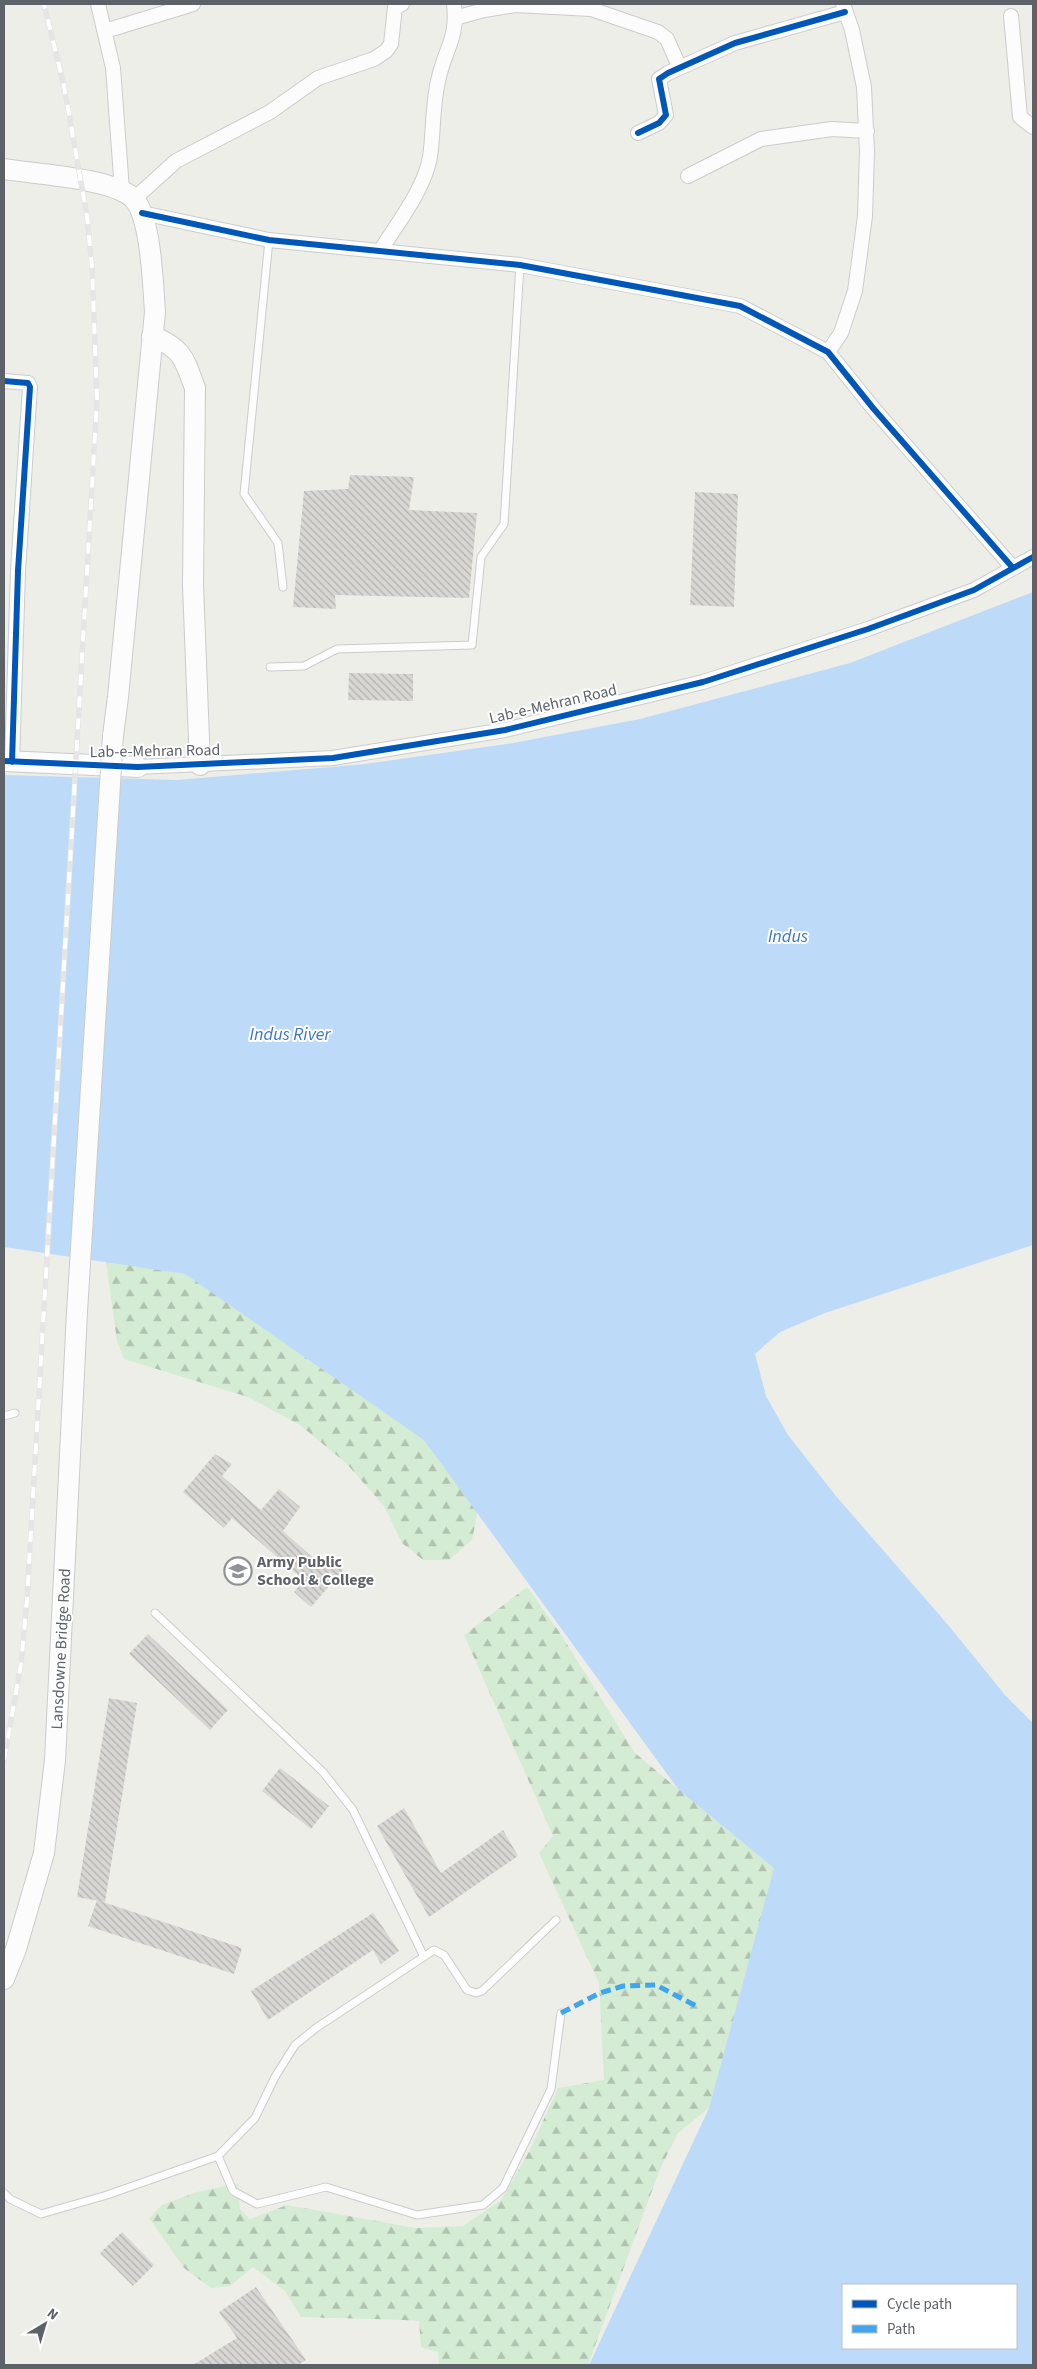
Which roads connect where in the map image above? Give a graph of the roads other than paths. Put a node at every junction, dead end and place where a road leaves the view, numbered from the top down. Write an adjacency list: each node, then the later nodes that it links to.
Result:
1 (98, 4): 7 (street)
2 (193, 4): 7 (street)
3 (402, 4): 14 (street)
4 (844, 8): 8 (street); 10 (street)
5 (454, 11): 8 (street); 16 (street)
6 (1011, 16): 9 (street)
7 (105, 31): 14 (street)
8 (679, 66): 11 (street)
9 (1033, 128)
10 (867, 131): 13 (street); 19 (street)
11 (638, 133)
12 (4, 169): 14 (main road)
13 (688, 176)
14 (133, 201): 15 (street); 18 (main road, Lansdowne Bridge Road)
15 (269, 240): 16 (street); 23 (lane)
16 (380, 251): 17 (street)
17 (520, 265): 19 (street); 24 (lane)
18 (152, 336): 26 (main road); 33 (main road, Lansdowne Bridge Road, bridge)
19 (828, 352): 22 (street)
20 (4, 381): 25 (street)
21 (1033, 557): 22 (street, Lab-e-Mehran Road)
22 (1013, 568): 26 (street, Lab-e-Mehran Road)
23 (283, 587)
24 (270, 667)
25 (8, 761): 27 (main road, Lab-e-Mehran Road)
26 (200, 765): 27 (street, Lab-e-Mehran Road)
27 (138, 767)
28 (15, 1413): 29 (lane)
29 (4, 1416)
30 (155, 1614): 32 (lane)
31 (556, 1920): 32 (lane)
32 (424, 1957): 35 (lane)
33 (4, 1979)
34 (561, 2013): 35 (lane)
35 (218, 2156): 36 (lane)
36 (4, 2193)

